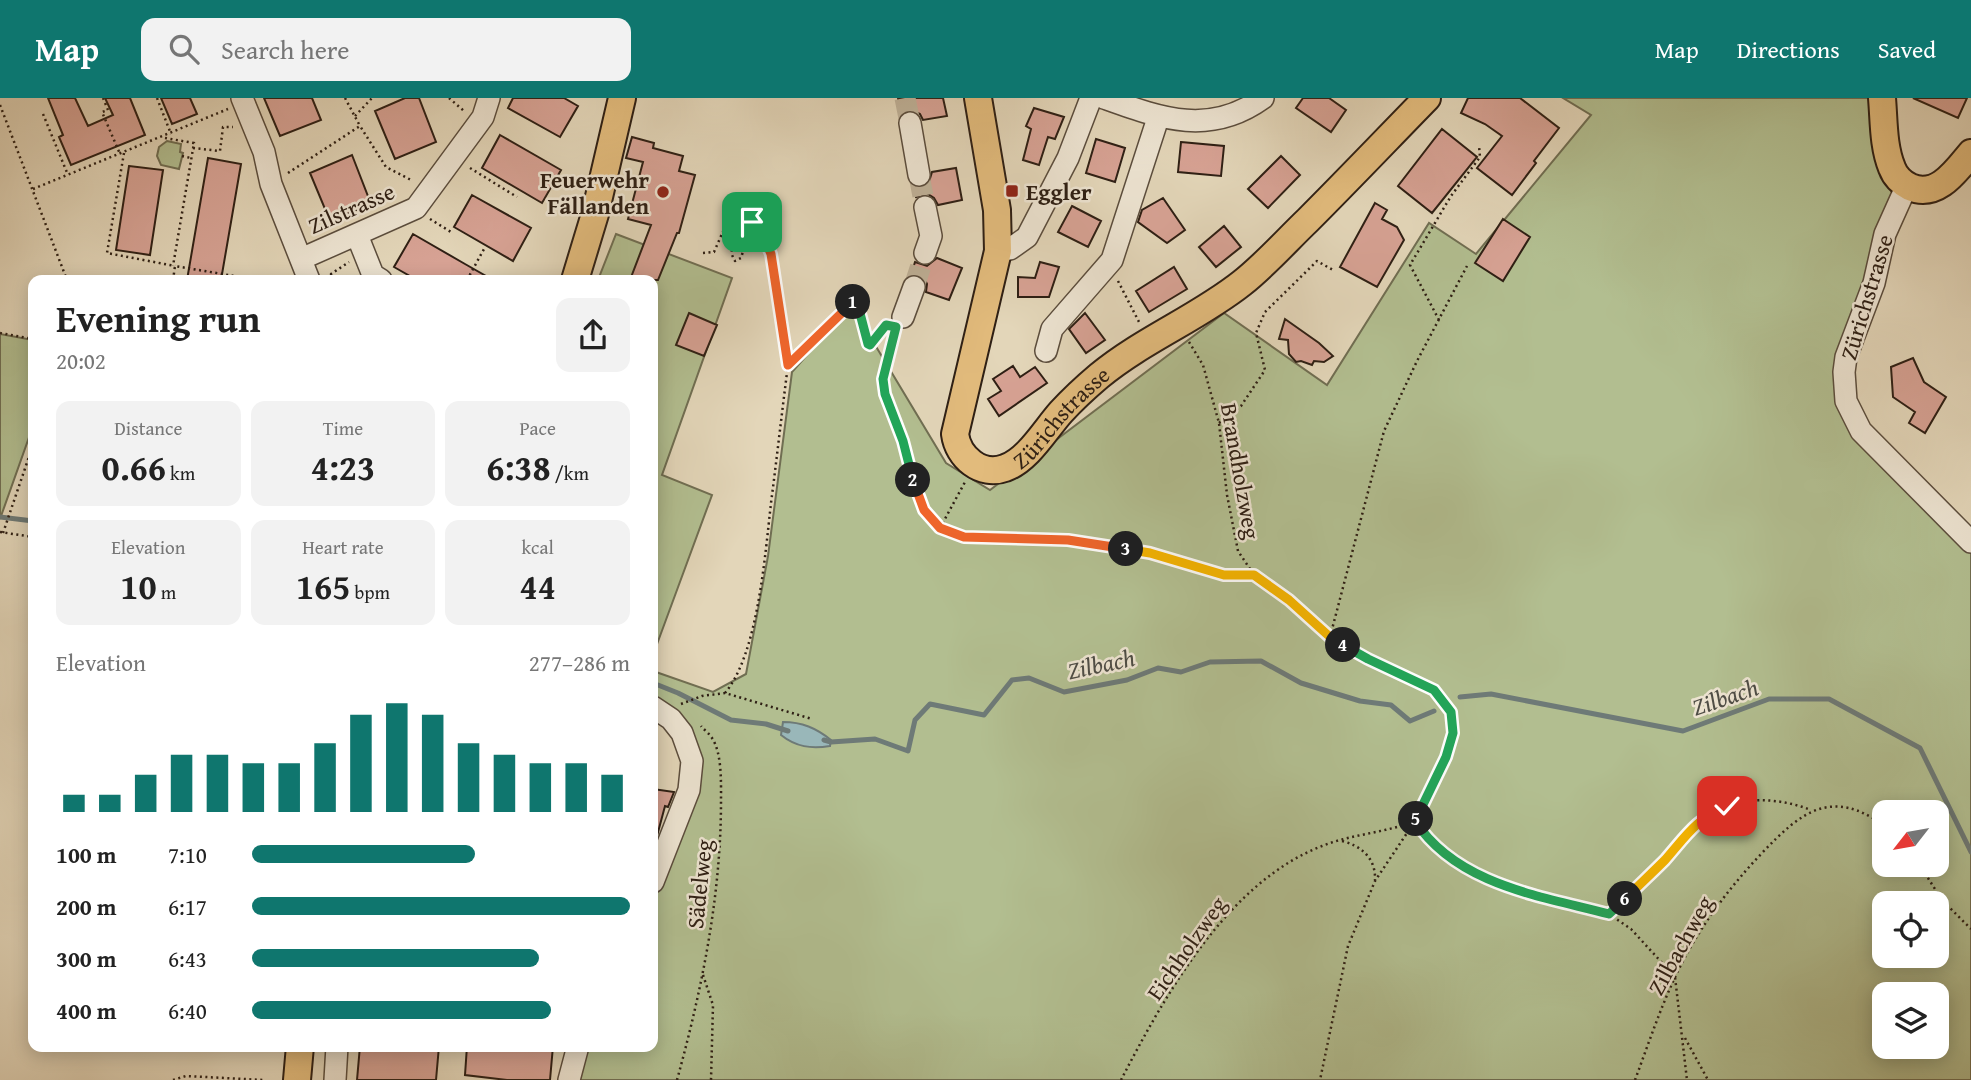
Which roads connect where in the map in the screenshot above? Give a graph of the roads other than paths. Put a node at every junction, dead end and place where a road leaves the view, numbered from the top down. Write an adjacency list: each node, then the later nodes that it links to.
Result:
1 (489, 98): 16 (street, Zilstrasse)
2 (622, 98): 22 (main road)
3 (978, 98): 17 (main road, Zürichstrasse)
4 (1091, 98): 17 (street)
5 (1104, 98): 10 (street)
6 (1263, 98): 10 (street)
7 (1427, 98): 17 (main road, Zürichstrasse)
8 (1882, 98): 14 (main road)
9 (243, 100): 19 (street)
10 (1158, 118): 25 (street)
11 (909, 123): 13 (street)
12 (1971, 153): 14 (main road)
13 (919, 175)
14 (1907, 185): 26 (street, Zürichstrasse)
15 (925, 207): 18 (street)
16 (360, 244): 19 (street, Zilstrasse); 21 (street)
17 (998, 251)
18 (925, 253)
19 (301, 259): 20 (street)
20 (307, 275)
21 (373, 275)
22 (577, 275)
23 (914, 287): 24 (street)
24 (903, 317)
25 (1046, 351)
26 (1971, 542)
27 (663, 706): 28 (street)
28 (658, 869)
29 (299, 1052): 32 (main road)
30 (337, 1052): 33 (street)
31 (576, 1052): 34 (street)
32 (297, 1080)
33 (335, 1080)
34 (569, 1080)

